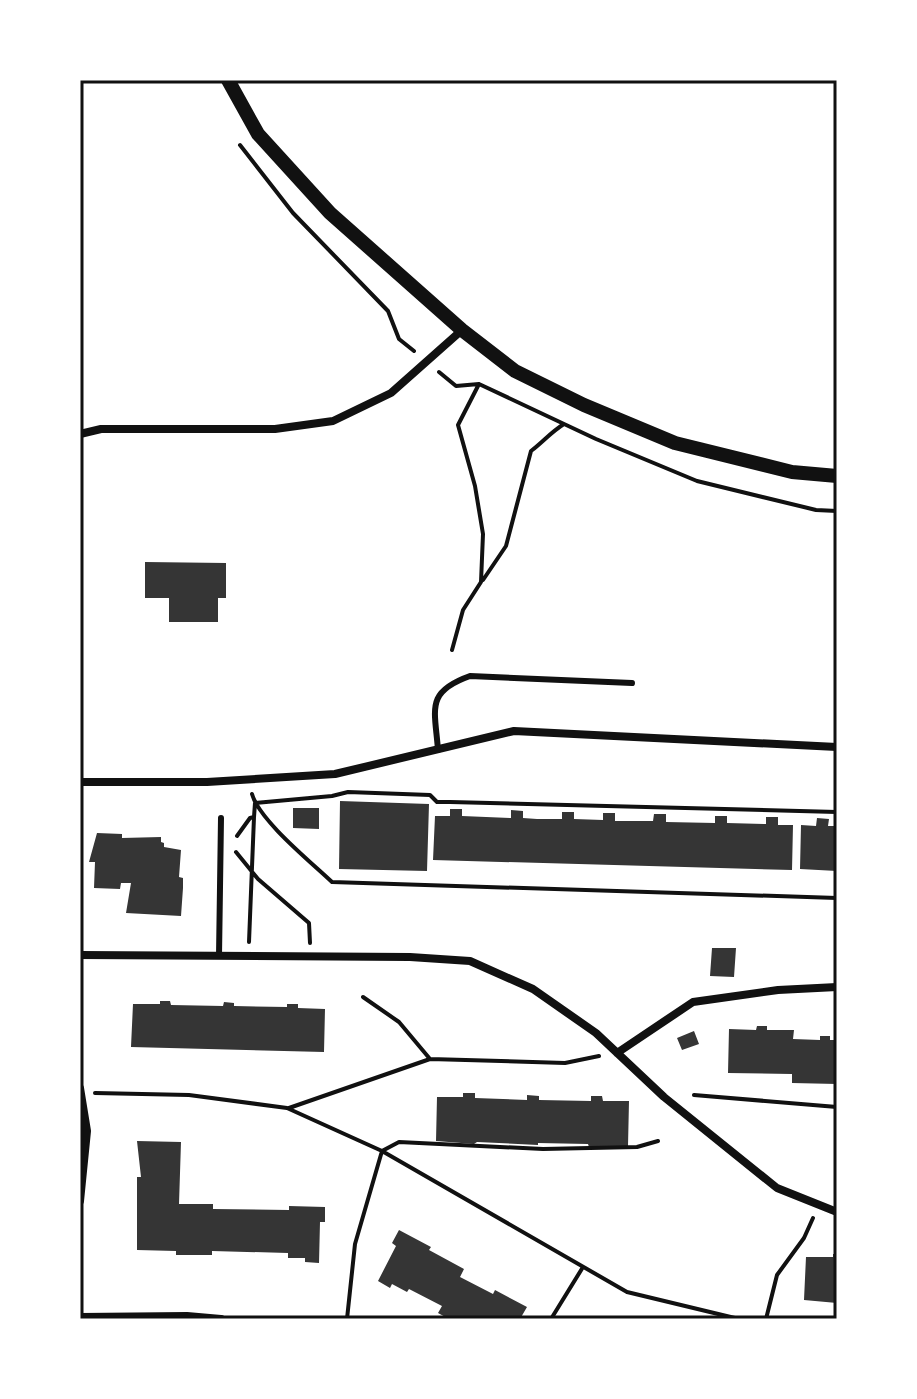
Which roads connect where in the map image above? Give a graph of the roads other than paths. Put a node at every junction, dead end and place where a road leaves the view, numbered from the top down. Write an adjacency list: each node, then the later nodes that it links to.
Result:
1 (228, 80): 2 (street)
2 (462, 330): 3 (street); 4 (street)
3 (80, 434)
4 (837, 476)
5 (632, 683): 7 (lane)
6 (837, 747): 7 (street)
7 (438, 750): 8 (street)
8 (80, 782)
9 (221, 818): 11 (lane)
10 (80, 955): 11 (street)
11 (219, 956): 13 (street)
12 (837, 987): 13 (street)
13 (617, 1053): 16 (street)
14 (80, 1090): 15 (street)
15 (80, 1201)
16 (837, 1212)
17 (80, 1317): 18 (street)
18 (221, 1319)

